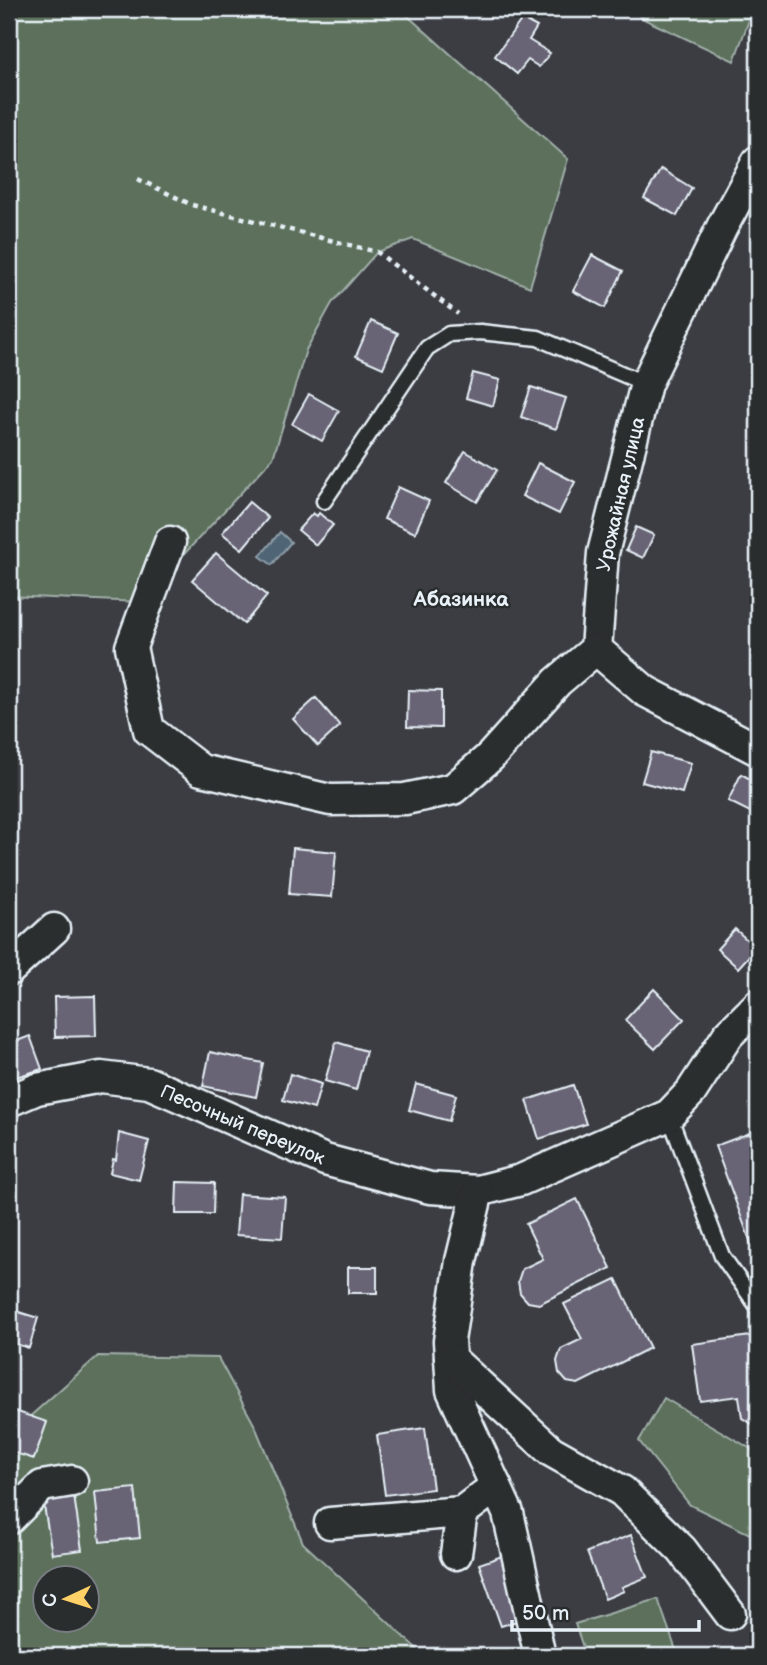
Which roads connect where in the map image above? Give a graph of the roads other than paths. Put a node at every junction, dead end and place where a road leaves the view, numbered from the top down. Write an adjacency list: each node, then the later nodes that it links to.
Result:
1 (758, 162): 2 (street, Урожайная улица)
2 (646, 384): 3 (lane); 5 (street, Урожайная улица)
3 (324, 500)
4 (170, 542): 5 (street)
5 (596, 649): 6 (street)
6 (758, 750)
7 (54, 929): 8 (street)
8 (9, 970)
9 (758, 1005): 11 (street, Песочный переулок)
10 (9, 1101): 12 (street, Песочный переулок)
11 (669, 1115): 12 (street, Песочный переулок); 13 (lane)
12 (478, 1191): 14 (street)
13 (758, 1307)
14 (450, 1358): 16 (street); 21 (street)
15 (72, 1481): 18 (street)
16 (496, 1486): 17 (street); 22 (street)
17 (462, 1512): 19 (street); 20 (street)
18 (9, 1519)
19 (330, 1522)
20 (456, 1554)
21 (730, 1614)
22 (540, 1656)

